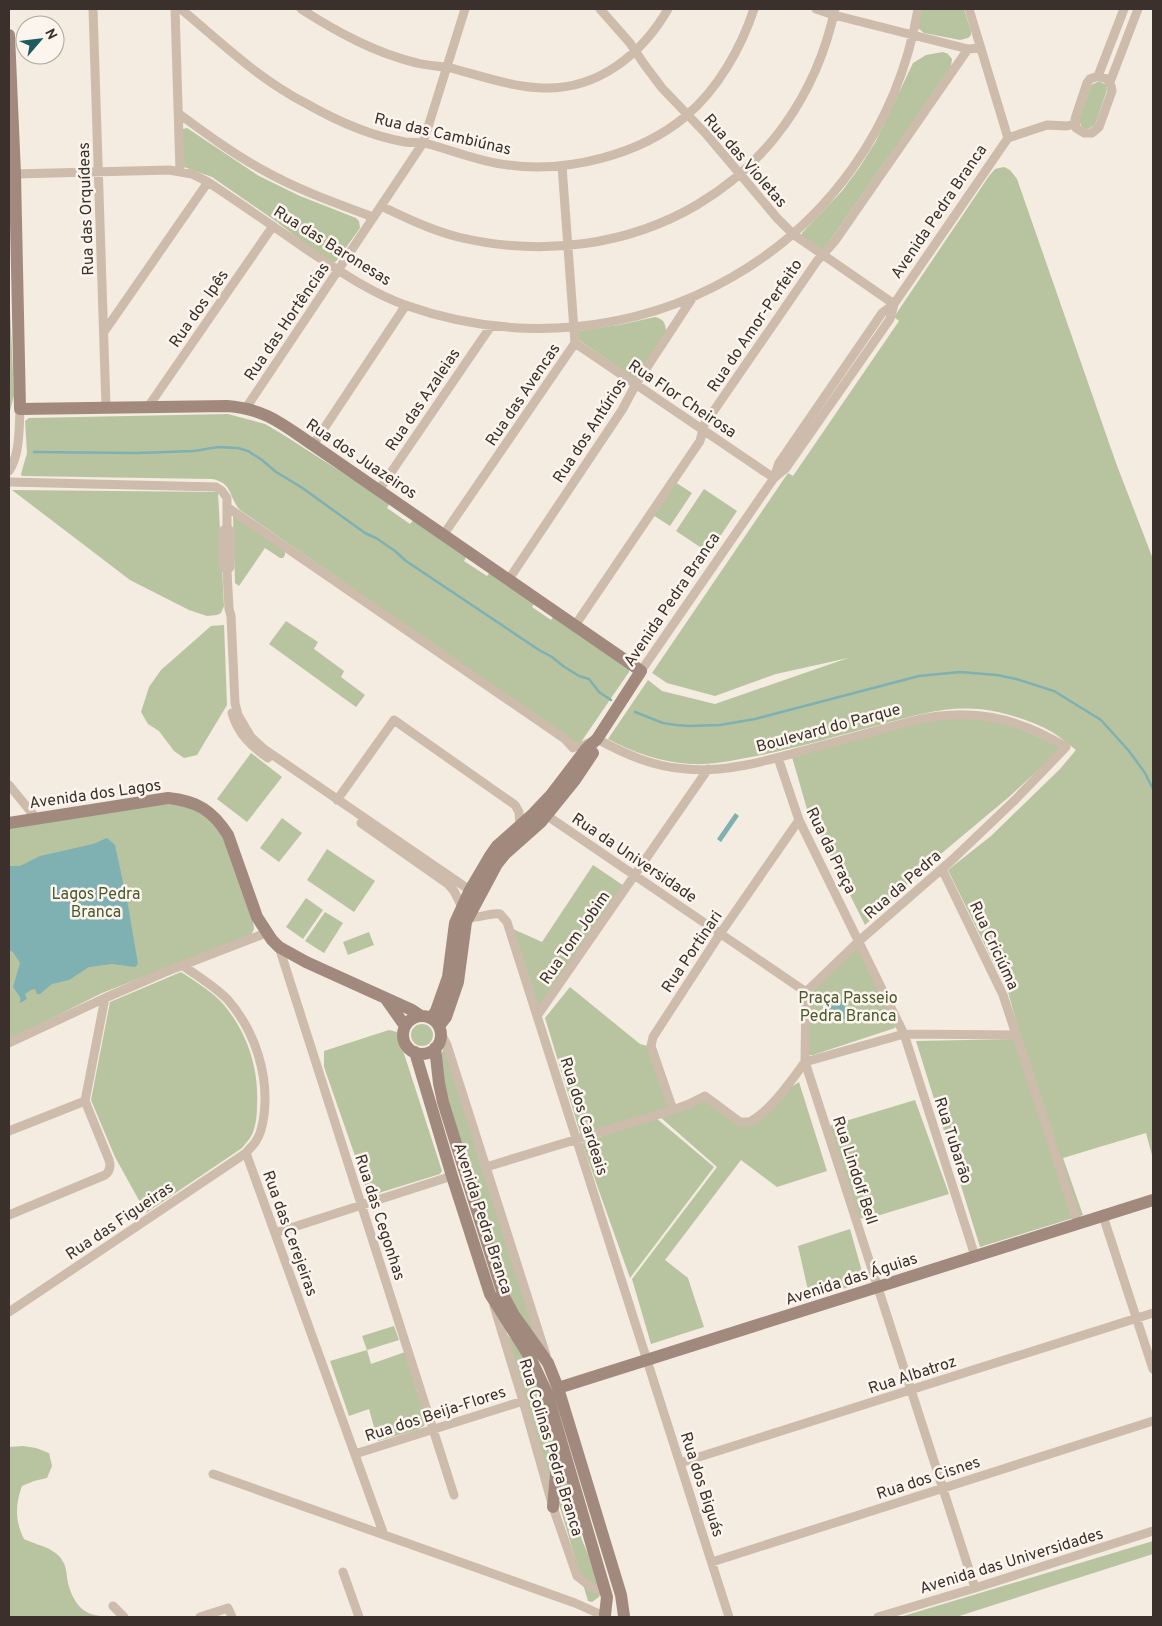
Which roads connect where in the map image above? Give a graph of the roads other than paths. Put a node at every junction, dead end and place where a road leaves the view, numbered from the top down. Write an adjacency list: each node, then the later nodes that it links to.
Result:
1 (93, 9): 29 (street, Rua das Orquídeas)
2 (175, 9): 23 (street)
3 (181, 9): 27 (street, Rua das Cambiúnas)
4 (301, 9): 20 (street)
5 (465, 9): 20 (street, Rua das Hortências)
6 (600, 9): 19 (street, Rua das Violetas)
7 (668, 9): 19 (street)
8 (754, 9): 24 (street, Rua das Cambiúnas)
9 (816, 9): 14 (street)
10 (918, 9): 16 (street, Rua das Baronesas)
11 (969, 9): 17 (street)
12 (1124, 9): 21 (street)
13 (1138, 9): 22 (street)
14 (834, 12): 16 (street); 32 (street)
15 (9, 35): 31 (street)
16 (913, 36): 18 (street); 37 (street, Rua das Baronesas)
17 (981, 48): 18 (street); 26 (street)
18 (968, 50): 39 (street, Rua do Amor-Perfeito)
19 (635, 51): 20 (street); 24 (street, Rua das Violetas)
20 (447, 68): 27 (street, Rua das Hortências)
21 (1098, 76): 22 (street); 25 (street)
22 (1110, 82): 25 (street)
23 (178, 113): 30 (street); 35 (street)
24 (687, 115): 28 (street, Rua das Cambiúnas); 32 (street, Rua das Violetas)
25 (1075, 124): 26 (street)
26 (1008, 138): 42 (street, Avenida Pedra Branca)
27 (423, 143): 28 (street, Rua das Cambiúnas); 34 (street, Rua das Hortências)
28 (562, 166): 38 (street, Rua das Avencas)
29 (99, 171): 30 (street, Rua das Baronesas); 31 (street, Rua das Baronesas); 46 (street, Rua das Orquídeas)
30 (180, 171): 33 (street, Rua das Baronesas)
31 (15, 174): 52 (street)
32 (740, 174): 37 (street, Rua das Violetas); 38 (street)
33 (208, 182): 36 (street, Rua das Baronesas); 46 (street)
34 (381, 206): 35 (street, Rua das Hortências); 38 (street)
35 (373, 217): 40 (street, Rua das Hortências)
36 (273, 226): 40 (street, Rua das Baronesas); 49 (street, Rua dos Ipês)
37 (793, 234): 39 (street, Rua das Violetas); 41 (street, Rua das Baronesas)
38 (568, 245): 45 (street, Rua das Avencas)
39 (822, 254): 42 (street, Rua das Violetas); 53 (street, Rua do Amor-Perfeito)
40 (338, 270): 43 (street, Rua das Baronesas); 51 (street, Rua das Hortências)
41 (693, 297): 45 (street, Rua das Baronesas); 48 (street, Rua dos Antúrios)
42 (894, 304): 56 (street, Avenida Pedra Branca)
43 (406, 305): 44 (street, Rua das Baronesas); 54 (street)
44 (491, 326): 45 (street, Rua das Baronesas); 58 (street, Rua das Azaleias)
45 (574, 327): 47 (street, Rua das Avencas)
46 (104, 332): 50 (street, Rua das Orquídeas)
47 (575, 343): 48 (street, Rua Flor Cheirosa); 60 (street, Rua das Avencas)
48 (636, 384): 53 (street, Rua Flor Cheirosa); 61 (street, Rua dos Antúrios)
49 (148, 407): 50 (street, Rua dos Juazeiros); 51 (street, Rua dos Juazeiros)
50 (106, 408): 52 (street, Rua dos Juazeiros)
51 (246, 408): 54 (street, Rua dos Juazeiros)
52 (20, 409): 55 (street)
53 (702, 429): 56 (street, Rua Flor Cheirosa); 63 (street, Rua do Amor-Perfeito)
54 (314, 445): 58 (street, Rua dos Juazeiros)
55 (9, 471)
56 (774, 478): 64 (street, Avenida Pedra Branca)
57 (9, 482): 59 (street)
58 (379, 490): 60 (street, Rua dos Juazeiros)
59 (227, 508): 62 (street); 66 (street)
60 (444, 534): 61 (street, Rua dos Juazeiros)
61 (509, 579): 63 (street, Rua dos Juazeiros)
62 (229, 609): 72 (street); 81 (street)
63 (576, 624): 64 (street, Rua dos Juazeiros)
64 (641, 671): 65 (street, Avenida Pedra Branca)
65 (597, 739): 66 (street); 69 (street, Avenida Pedra Branca); 70 (street, Boulevard do Parque); 73 (street, Avenida Pedra Branca)
66 (571, 745): 69 (street)
67 (1066, 747): 68 (street, Boulevard do Parque); 78 (street, Rua da Pedra)
68 (778, 758): 70 (street, Boulevard do Parque); 75 (street, Rua da Praça)
69 (578, 760): 77 (street, Avenida Pedra Branca)
70 (708, 770): 79 (street, Rua Tom Jobim)
71 (9, 785): 74 (street)
72 (337, 800): 77 (street); 80 (street)
73 (546, 814): 79 (street, Rua da Universidade); 80 (street, Avenida Pedra Branca)
74 (36, 818): 76 (street, Avenida dos Lagos); 82 (street, Avenida dos Lagos)
75 (799, 820): 83 (street, Rua Portinari); 84 (street, Rua da Praça)
76 (9, 823)
77 (520, 826): 80 (street, Avenida Pedra Branca)
78 (942, 869): 84 (street, Rua da Pedra); 94 (street, Rua Criciúma)
79 (635, 876): 83 (street, Rua da Universidade); 90 (street, Rua Tom Jobim)
80 (474, 893): 81 (street, Avenida Pedra Branca)
81 (465, 912): 90 (street, Rua dos Cardeais); 91 (street, Avenida Pedra Branca)
82 (266, 932): 85 (street, Avenida dos Lagos); 86 (street)
83 (720, 934): 87 (street, Rua da Universidade); 100 (street, Rua Portinari)
84 (859, 941): 87 (street, Rua da Pedra); 93 (street, Rua da Praça)
85 (279, 947): 89 (street, Avenida dos Lagos); 107 (street, Rua das Cegonhas)
86 (182, 965): 88 (street); 103 (street)
87 (806, 992): 98 (street)
88 (105, 998): 95 (street); 99 (street)
89 (386, 999): 91 (street, Avenida dos Lagos); 92 (street)
90 (537, 1016): 102 (street, Rua dos Cardeais)
91 (433, 1023): 92 (street); 96 (street); 104 (street, Avenida Pedra Branca)
92 (405, 1026): 97 (street)
93 (904, 1034): 94 (street); 98 (street); 112 (street, Rua Tubarão)
94 (1016, 1036): 110 (street, Rua Criciúma)
95 (9, 1043)
96 (435, 1048): 97 (street); 119 (street, Avenida Pedra Branca)
97 (415, 1052): 105 (street, Avenida Pedra Branca)
98 (805, 1062): 100 (street); 113 (street, Rua Lindolf Bell)
99 (85, 1101): 101 (street); 108 (street)
100 (673, 1110): 102 (street)
101 (9, 1131)
102 (576, 1138): 104 (street); 118 (street, Rua dos Cardeais)
103 (246, 1153): 111 (street, Rua das Cerejeiras); 115 (street, Rua das Figueiras)
104 (486, 1167): 119 (street, Avenida Pedra Branca)
105 (452, 1176): 107 (street); 114 (street, Avenida Pedra Branca)
106 (1153, 1200): 109 (street, Avenida das Águias)
107 (362, 1205): 111 (street); 125 (street, Rua das Cegonhas)
108 (9, 1215)
109 (1103, 1216): 110 (street, Avenida das Águias); 117 (street)
110 (1078, 1224): 112 (street, Avenida das Águias)
111 (276, 1233): 127 (street, Rua das Cerejeiras)
112 (975, 1256): 113 (street, Avenida das Águias)
113 (878, 1287): 118 (street, Avenida das Águias); 122 (street, Rua Lindolf Bell)
114 (490, 1294): 123 (street, Rua Colinas Pedra Branca); 126 (street, Avenida Pedra Branca)
115 (10, 1309)
116 (1153, 1313): 117 (street, Rua Albatroz)
117 (1137, 1318): 120 (street); 122 (street, Rua Albatroz)
118 (648, 1360): 121 (street, Avenida das Águias); 128 (street, Rua dos Biguás)
119 (548, 1363): 121 (street, Avenida Pedra Branca)
120 (1153, 1370)
121 (558, 1388): 145 (street, Avenida Pedra Branca)
122 (911, 1390): 128 (street, Rua Albatroz); 130 (street, Rua Lindolf Bell)
123 (523, 1401): 125 (street, Rua dos Beija-Flores); 132 (street, Rua Colinas Pedra Branca)
124 (1153, 1421): 130 (street, Rua dos Cisnes)
125 (433, 1430): 127 (street, Rua dos Beija-Flores); 131 (street, Rua das Cegonhas)
126 (560, 1433): 132 (street); 138 (street, Avenida Pedra Branca)
127 (355, 1454): 134 (street, Rua das Cerejeiras)
128 (680, 1463): 135 (street, Rua dos Biguás)
129 (213, 1474): 134 (street)
130 (943, 1488): 135 (street, Rua dos Cisnes); 137 (street, Rua Lindolf Bell)
131 (454, 1495)
132 (553, 1507): 138 (street, Rua Colinas Pedra Branca)
133 (1153, 1531): 137 (street, Avenida das Universidades)
134 (384, 1535): 140 (street)
135 (712, 1562): 146 (street, Rua dos Biguás)
136 (343, 1572): 144 (street)
137 (975, 1588): 147 (street, Avenida das Universidades)
138 (606, 1592): 140 (street, Avenida Pedra Branca)
139 (113, 1606): 141 (street)
140 (604, 1616): 145 (street)
141 (124, 1617)
142 (200, 1617): 143 (street)
143 (232, 1617)
144 (359, 1617)
145 (624, 1617)
146 (729, 1617)
147 (878, 1617)

